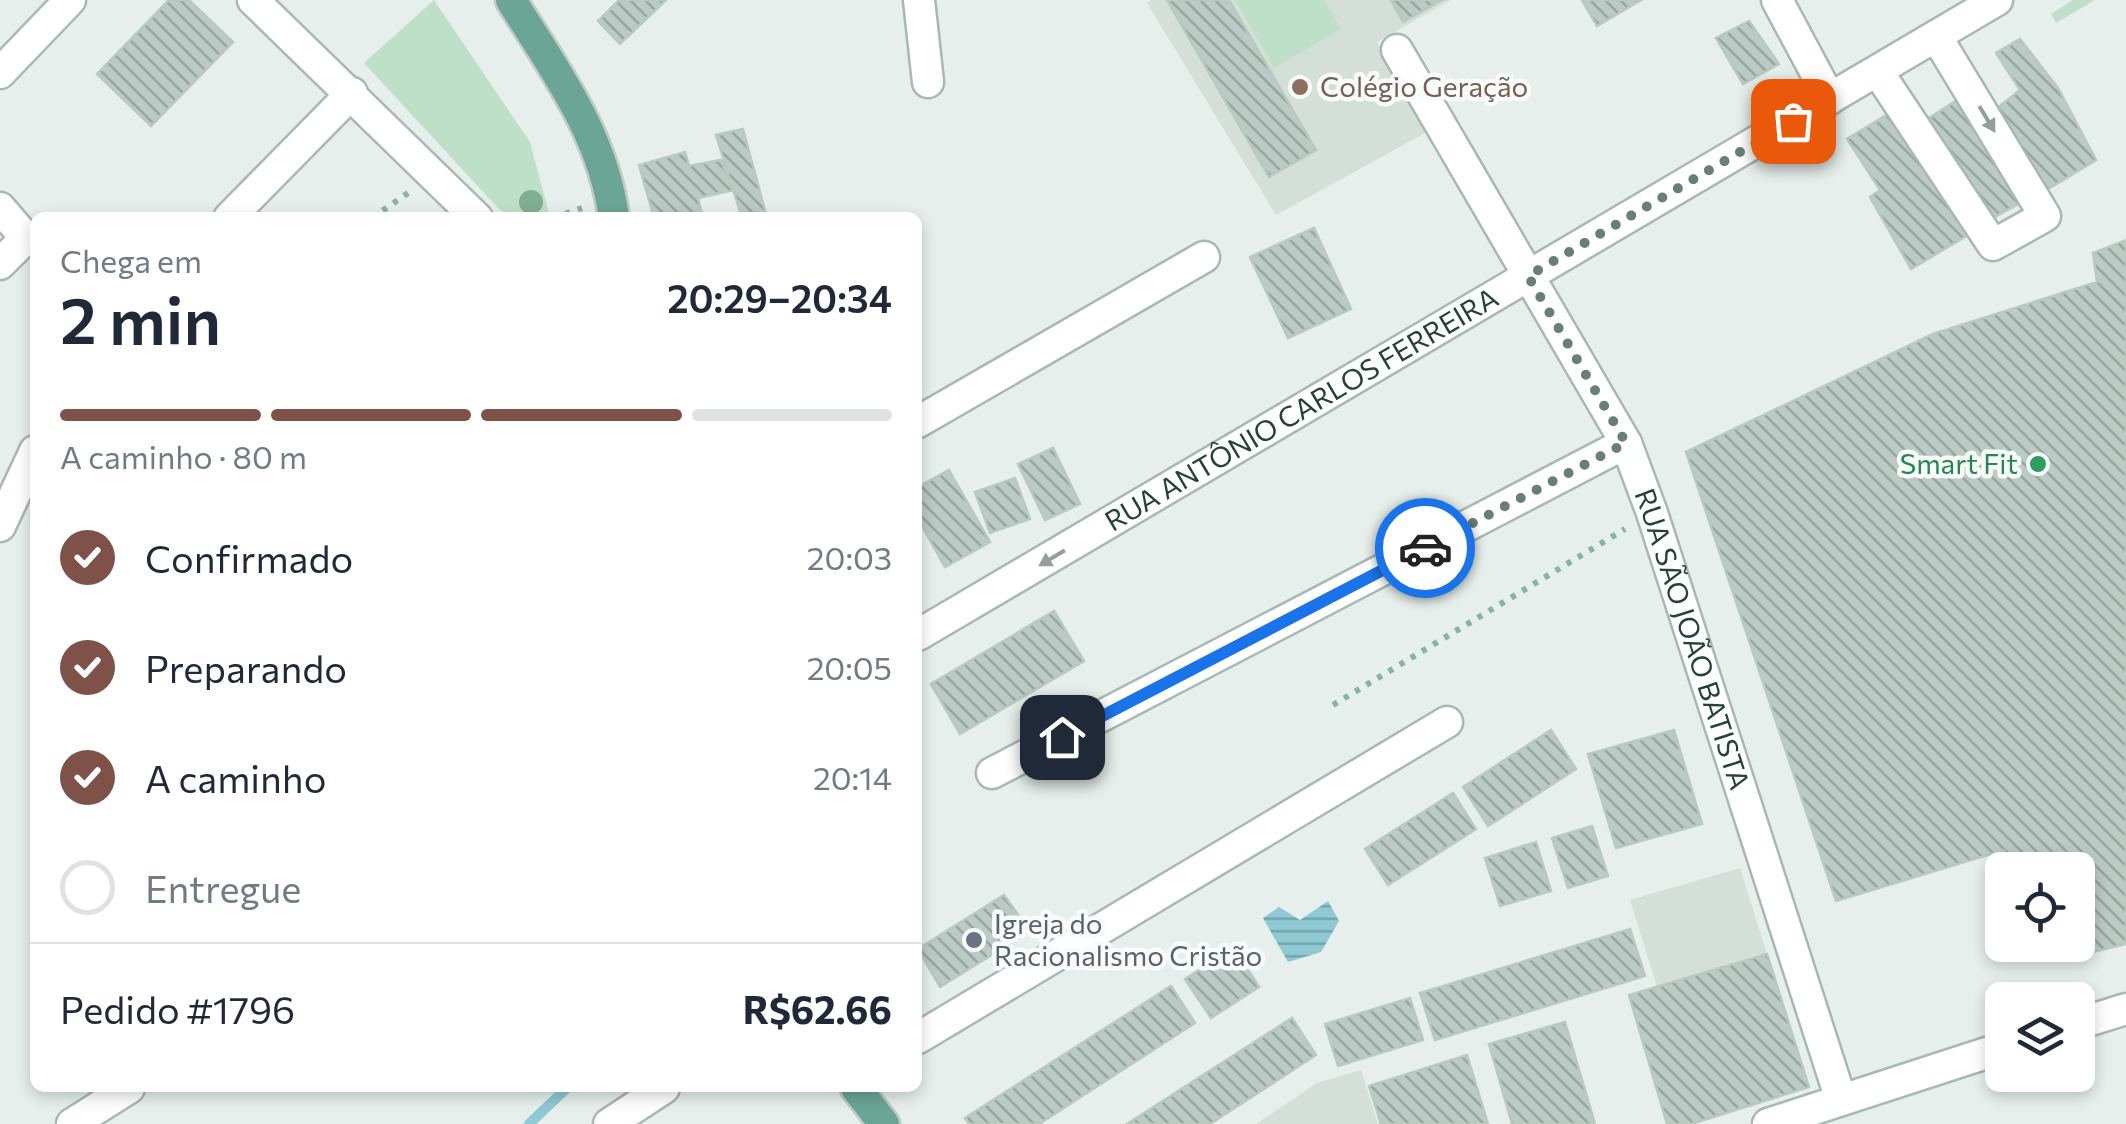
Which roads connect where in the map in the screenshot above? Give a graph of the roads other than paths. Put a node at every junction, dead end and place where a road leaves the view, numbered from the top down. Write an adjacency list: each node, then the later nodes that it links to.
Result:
1 (70, 0): 10 (street)
2 (253, 0): 12 (street)
3 (511, 0): 17 (main road)
4 (919, 0): 11 (street)
5 (1777, 0): 13 (street)
6 (1997, 0): 7 (street, RUA ANTÔNIO CARLOS FERREIRA)
7 (1936, 36): 9 (street, RUA ANTÔNIO CARLOS FERREIRA); 9 (street, one-way to 9)
8 (1397, 50): 20 (street, RUA SÃO JOÃO BATISTA)
9 (1878, 72): 13 (street, RUA ANTÔNIO CARLOS FERREIRA)
10 (0, 73)
11 (928, 82)
12 (352, 93): 15 (street); 16 (street)
13 (1830, 99): 20 (street, RUA ANTÔNIO CARLOS FERREIRA)
14 (0, 208): 19 (street)
15 (235, 212)
16 (471, 212)
17 (613, 212)
18 (1204, 257): 21 (street)
19 (0, 264)
20 (1528, 276): 22 (street, RUA SÃO JOÃO BATISTA); 25 (street, RUA ANTÔNIO CARLOS FERREIRA, one-way to 25)
21 (922, 420)
22 (1626, 443): 27 (street); 35 (street, RUA SÃO JOÃO BATISTA)
23 (30, 462): 24 (street)
24 (0, 526)
25 (922, 633)
26 (1447, 722): 30 (street)
27 (992, 774)
28 (2126, 1008): 29 (street)
29 (2095, 1018)
30 (922, 1036)
31 (1985, 1053): 35 (street)
32 (123, 1092): 36 (street)
33 (658, 1092): 37 (street)
34 (859, 1092): 38 (main road)
35 (1841, 1100): 39 (street)
36 (72, 1124)
37 (609, 1124)
38 (884, 1124)
39 (1768, 1124)

